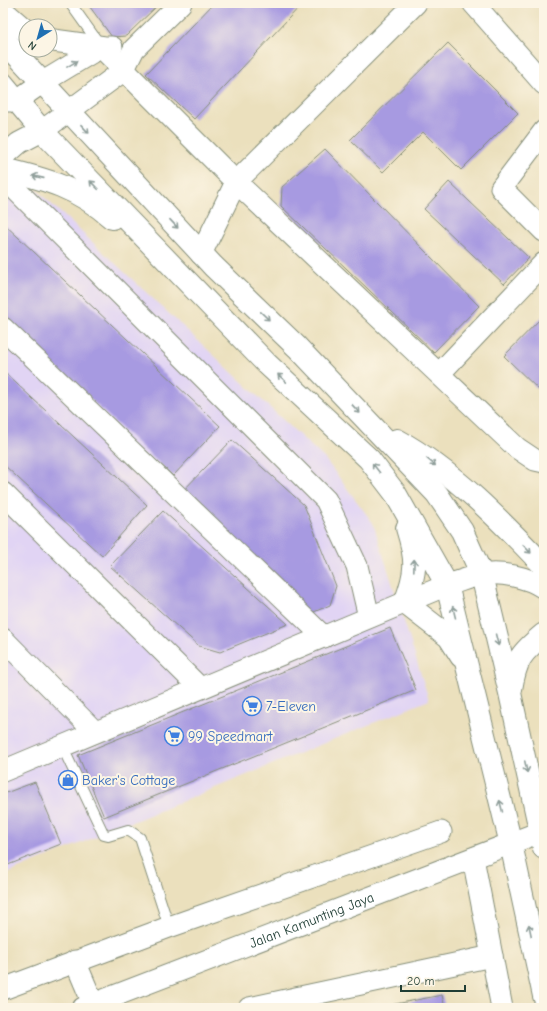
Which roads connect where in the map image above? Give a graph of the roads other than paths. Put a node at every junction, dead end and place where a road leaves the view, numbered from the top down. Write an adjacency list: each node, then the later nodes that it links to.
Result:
1 (70, 3): 9 (lane)
2 (180, 3): 10 (street)
3 (416, 3): 21 (street)
4 (473, 3): 13 (street)
5 (3, 11): 6 (main road)
6 (18, 24)
7 (3, 37): 12 (main road)
8 (58, 41): 9 (main road)
9 (101, 47): 10 (street); 11 (street); 12 (street, one-way to 9)
10 (134, 49): 11 (street)
11 (123, 71): 15 (street); 21 (street)
12 (43, 82): 14 (street); 15 (main road)
13 (544, 84)
14 (7, 95): 16 (main road)
15 (69, 111): 16 (street); 23 (main road, one-way to 23)
16 (42, 131): 18 (street); 25 (main road, one-way to 16)
17 (544, 131): 22 (street)
18 (3, 157)
19 (3, 169): 25 (main road, one-way to 19)
20 (3, 177): 37 (street)
21 (236, 182): 23 (street); 27 (street)
22 (544, 230)
23 (201, 254): 28 (main road, one-way to 28)
24 (544, 264): 27 (street)
25 (213, 308): 31 (main road, one-way to 25)
26 (3, 328): 39 (street)
27 (440, 374): 29 (street)
28 (373, 428): 32 (main road, one-way to 32); 33 (main road)
29 (544, 462)
30 (3, 493): 42 (street)
31 (395, 494): 34 (main road); 36 (main road, one-way to 31)
32 (544, 566)
33 (482, 575): 34 (street); 35 (street); 43 (main road, one-way to 43)
34 (448, 585): 36 (street); 41 (main road, one-way to 34)
35 (544, 588)
36 (405, 603): 37 (street); 41 (main road)
37 (369, 617): 39 (street)
38 (544, 634): 43 (main road)
39 (324, 637): 42 (street)
40 (3, 639): 44 (street)
41 (467, 665): 49 (main road, one-way to 41)
42 (200, 688): 44 (street)
43 (510, 693): 48 (main road, one-way to 48)
44 (95, 732): 45 (street)
45 (62, 746): 46 (street); 51 (lane)
46 (3, 771)
47 (440, 832): 51 (street)
48 (542, 840): 49 (street, Jalan Kamunting Jaya)
49 (511, 844): 50 (street, Jalan Kamunting Jaya); 55 (main road, one-way to 49)
50 (473, 858): 52 (street); 57 (street, Jalan Kamunting Jaya)
51 (169, 927): 53 (street)
52 (492, 956): 56 (street); 59 (street)
53 (75, 961): 54 (street); 57 (street)
54 (3, 988)
55 (544, 996)
56 (299, 1003): 58 (street)
57 (90, 1007)
58 (249, 1008)
59 (502, 1008)

